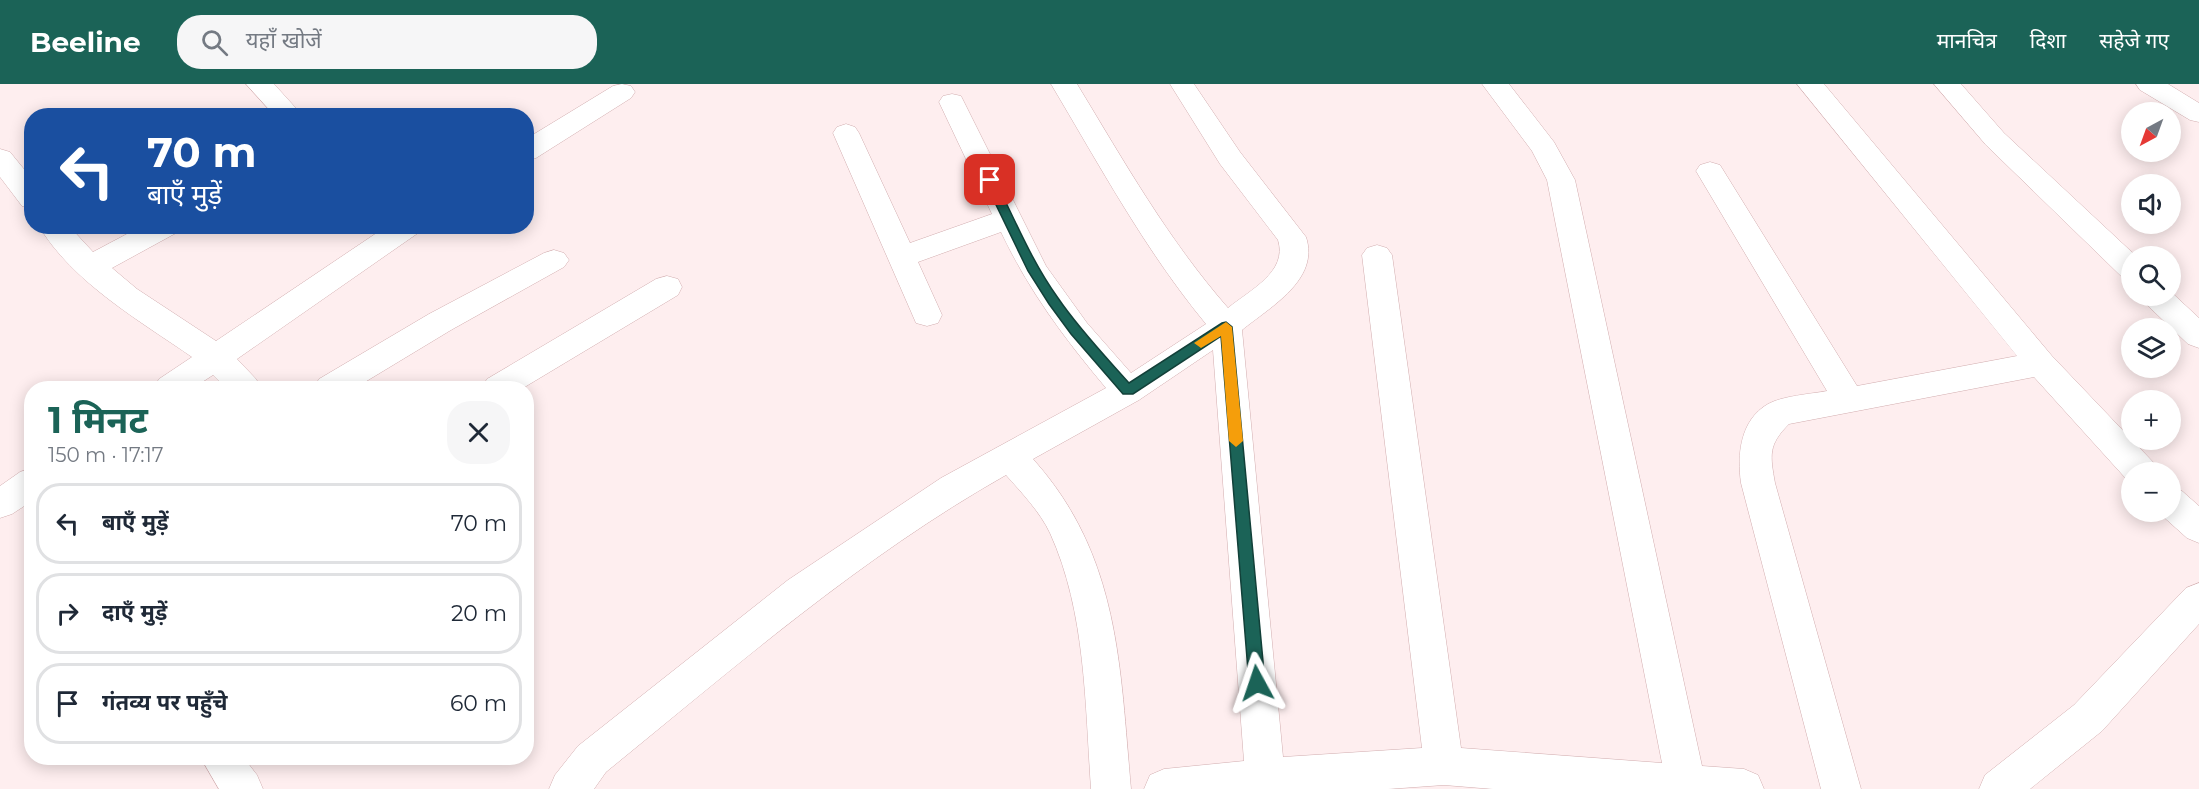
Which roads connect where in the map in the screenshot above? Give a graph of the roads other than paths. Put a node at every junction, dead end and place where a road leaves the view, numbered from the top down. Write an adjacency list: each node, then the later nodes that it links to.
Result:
1 (259, 84): 10 (street)
2 (1064, 84): 29 (street)
3 (1495, 84): 47 (street)
4 (1810, 84): 32 (street)
5 (1947, 84): 23 (street)
6 (2149, 84): 11 (street)
7 (1182, 85): 29 (street)
8 (622, 92): 13 (street)
9 (951, 102): 17 (street)
10 (282, 108)
11 (2199, 114)
12 (846, 133): 22 (street)
13 (534, 147)
14 (0, 158): 16 (street)
15 (1710, 171): 38 (street)
16 (24, 189)
17 (1009, 219): 22 (street); 37 (street)
18 (59, 234): 25 (street)
19 (151, 234): 25 (street)
20 (396, 234): 31 (street)
21 (1377, 255): 45 (street)
22 (901, 257): 28 (street)
23 (2121, 259)
24 (554, 260): 35 (street)
25 (91, 266): 31 (street)
26 (667, 287): 36 (street)
27 (2168, 306): 30 (street)
28 (927, 315)
29 (1226, 327): 37 (street); 46 (street)
30 (2199, 336)
31 (216, 357): 33 (street); 34 (street)
32 (2041, 364): 38 (street); 40 (street)
33 (180, 381)
34 (238, 381)
35 (342, 381)
36 (510, 381)
37 (1128, 391): 39 (street)
38 (1848, 398): 53 (street)
39 (1010, 456): 49 (street); 50 (street)
40 (2132, 462)
41 (2181, 511): 42 (street)
42 (2199, 528)
43 (2199, 598): 54 (street)
44 (226, 765): 48 (street)
45 (1443, 766): 46 (street); 47 (street)
46 (1265, 778): 51 (street)
47 (1686, 783): 52 (street)
48 (243, 789)
49 (569, 789)
50 (1111, 789)
51 (1164, 789)
52 (1744, 789)
53 (1841, 789)
54 (1999, 789)

